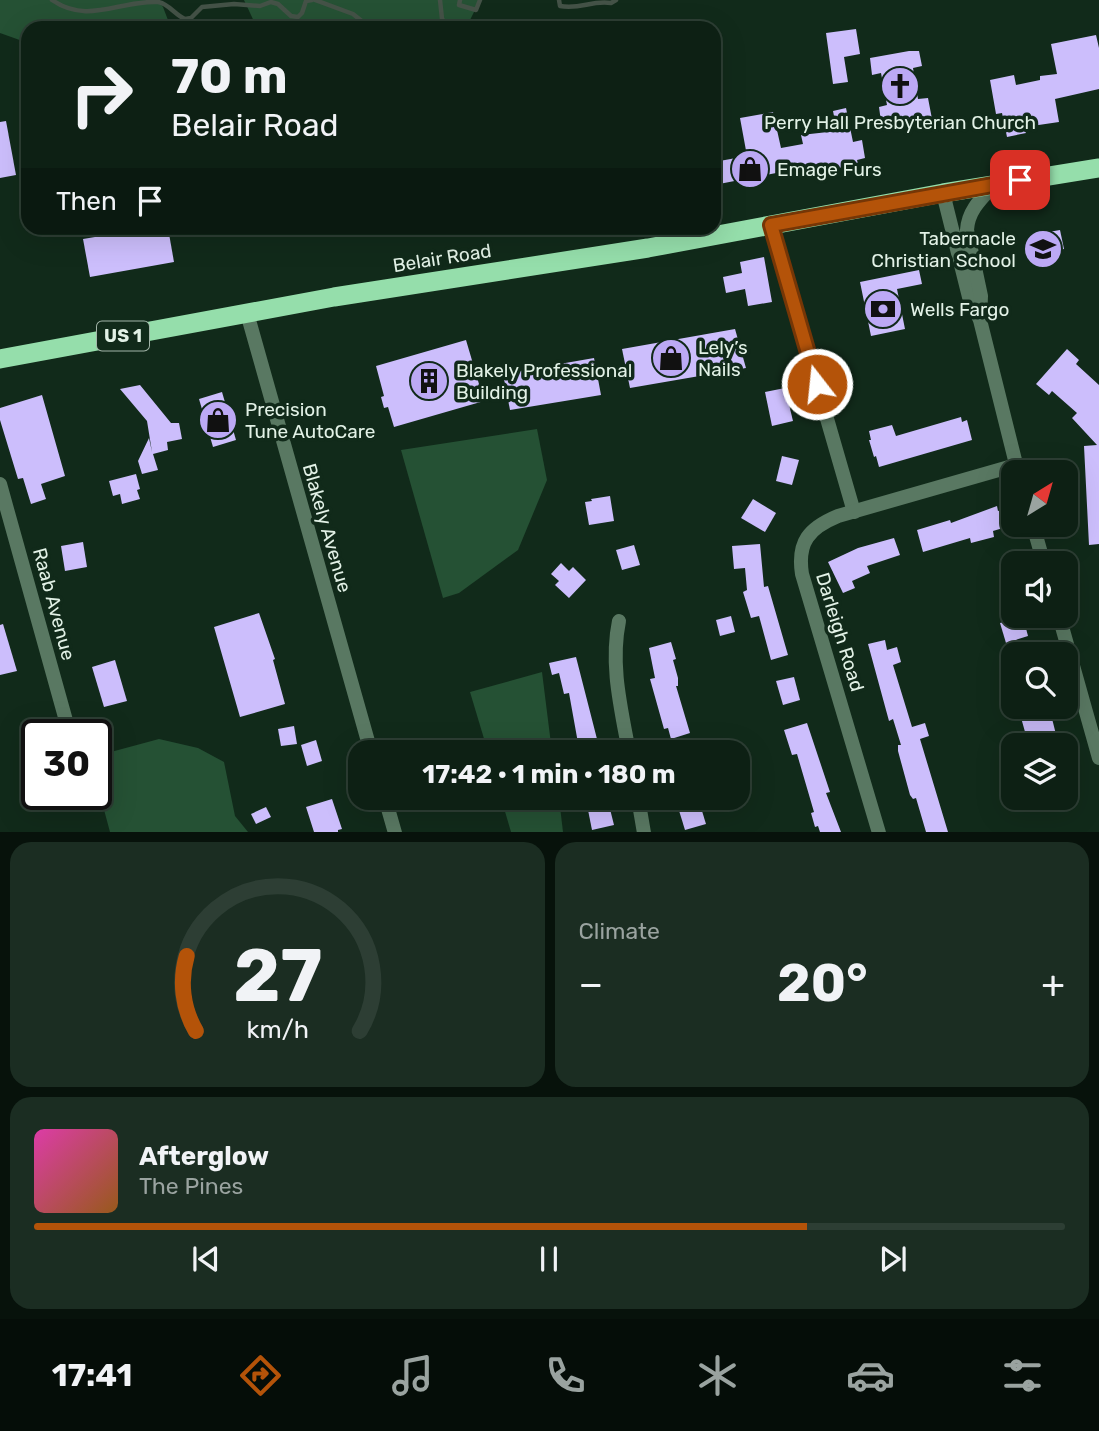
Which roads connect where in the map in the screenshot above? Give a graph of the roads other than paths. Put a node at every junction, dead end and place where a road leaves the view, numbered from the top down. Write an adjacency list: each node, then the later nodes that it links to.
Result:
1 (1099, 168): 2 (highway, Belair Road / US 1)
2 (995, 184): 3 (highway, Belair Road / US 1); 8 (street)
3 (943, 193): 4 (highway, Belair Road / US 1); 8 (street)
4 (771, 225): 5 (highway, Belair Road / US 1); 13 (street)
5 (721, 234)
6 (718, 235): 7 (highway, Belair Road / US 1)
7 (247, 313): 9 (highway, Belair Road / US 1); 17 (street, Blakely Avenue)
8 (980, 320): 10 (street)
9 (0, 359)
10 (1015, 460)
11 (1001, 473): 13 (street, Darleigh Road)
12 (0, 484): 16 (street, Raab Avenue)
13 (854, 512): 24 (street, Darleigh Road)
14 (619, 621): 18 (street)
15 (1062, 628): 19 (street)
16 (66, 719)
17 (368, 740)
18 (627, 740)
19 (1099, 758)
20 (389, 810): 22 (street)
21 (640, 810): 23 (street)
22 (395, 832)
23 (645, 832)
24 (879, 832)

